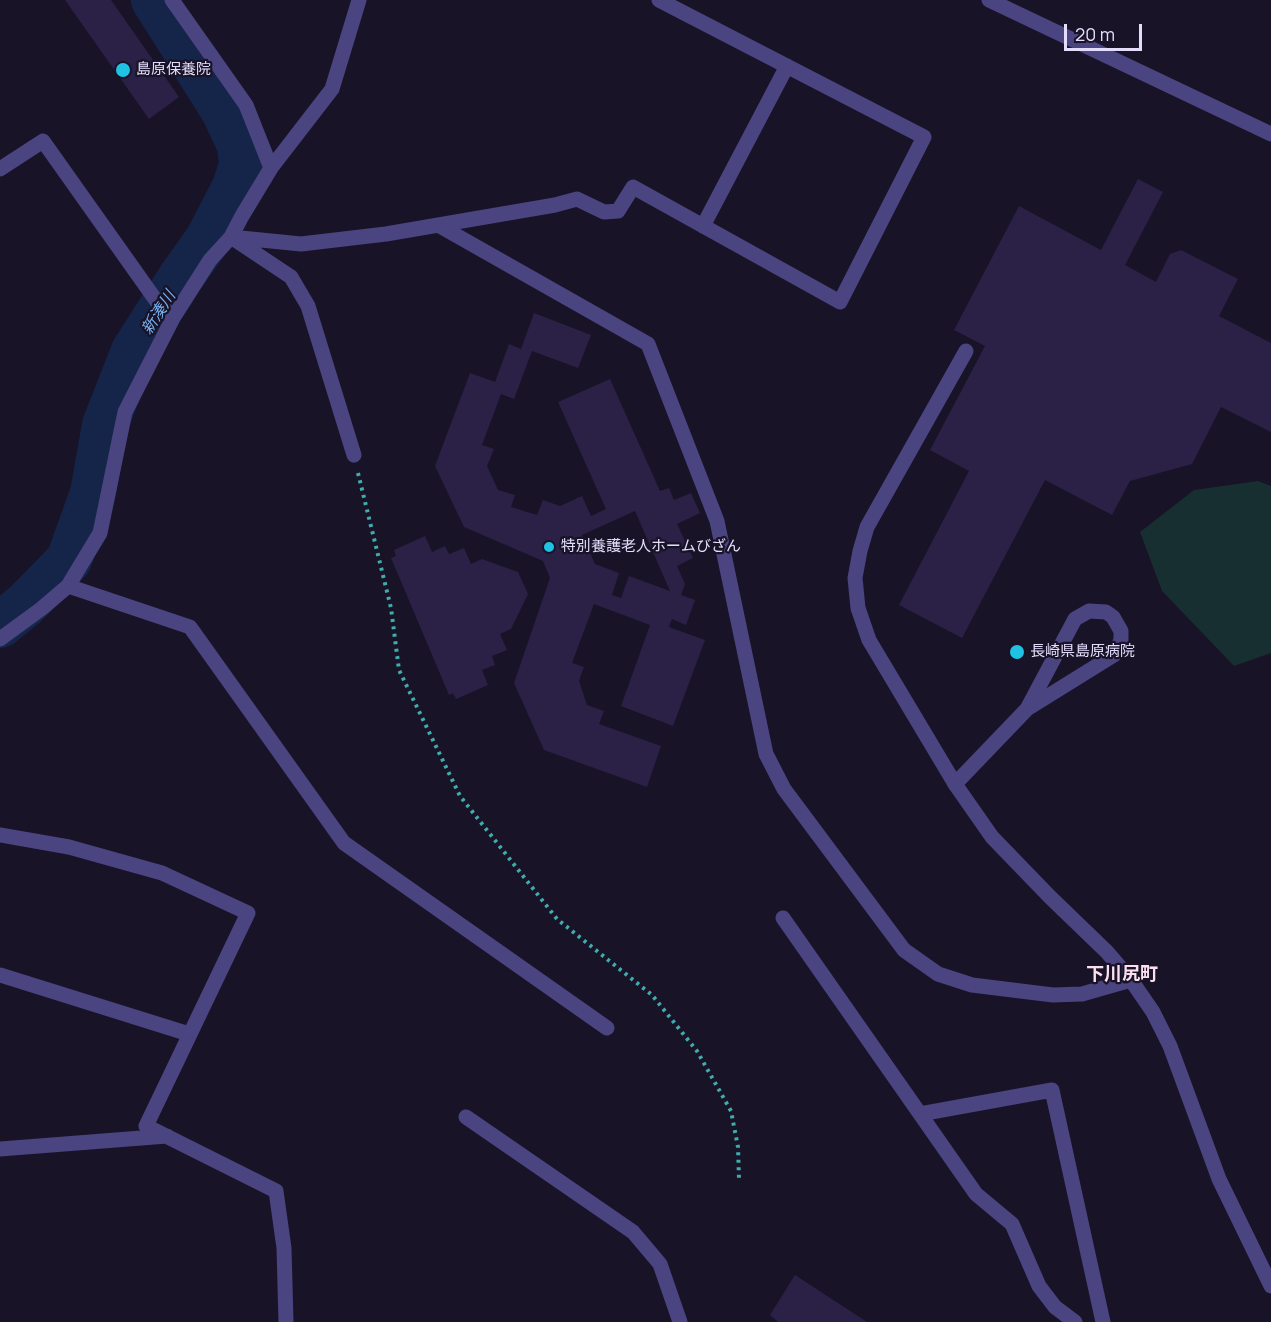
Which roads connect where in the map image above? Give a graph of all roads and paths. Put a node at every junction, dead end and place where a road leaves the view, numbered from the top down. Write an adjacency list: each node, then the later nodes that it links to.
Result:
1 (172, 0): 7 (street)
2 (359, 0): 7 (street)
3 (659, 0): 5 (street)
4 (989, 0): 6 (street)
5 (787, 66): 10 (street); 10 (street)
6 (1271, 134)
7 (271, 168): 11 (street)
8 (0, 169): 12 (street)
9 (438, 225): 10 (street); 11 (street); 22 (street)
10 (703, 226)
11 (231, 237): 12 (street); 14 (street)
12 (171, 316): 15 (street)
13 (966, 351): 18 (street)
14 (354, 455): 29 (path)
15 (68, 586): 16 (street); 23 (street)
16 (0, 639)
17 (1027, 709): 17 (street); 18 (street)
18 (955, 784): 22 (street)
19 (0, 835): 24 (street)
20 (783, 918): 25 (street)
21 (0, 975): 24 (street)
22 (1131, 980): 30 (street)
23 (607, 1028)
24 (189, 1034): 27 (street)
25 (920, 1114): 33 (street); 34 (street)
26 (466, 1117): 32 (street)
27 (167, 1136): 28 (street); 31 (street)
28 (0, 1149)
29 (739, 1179)
30 (1271, 1286)
31 (286, 1322)
32 (680, 1322)
33 (1075, 1322)
34 (1103, 1322)

